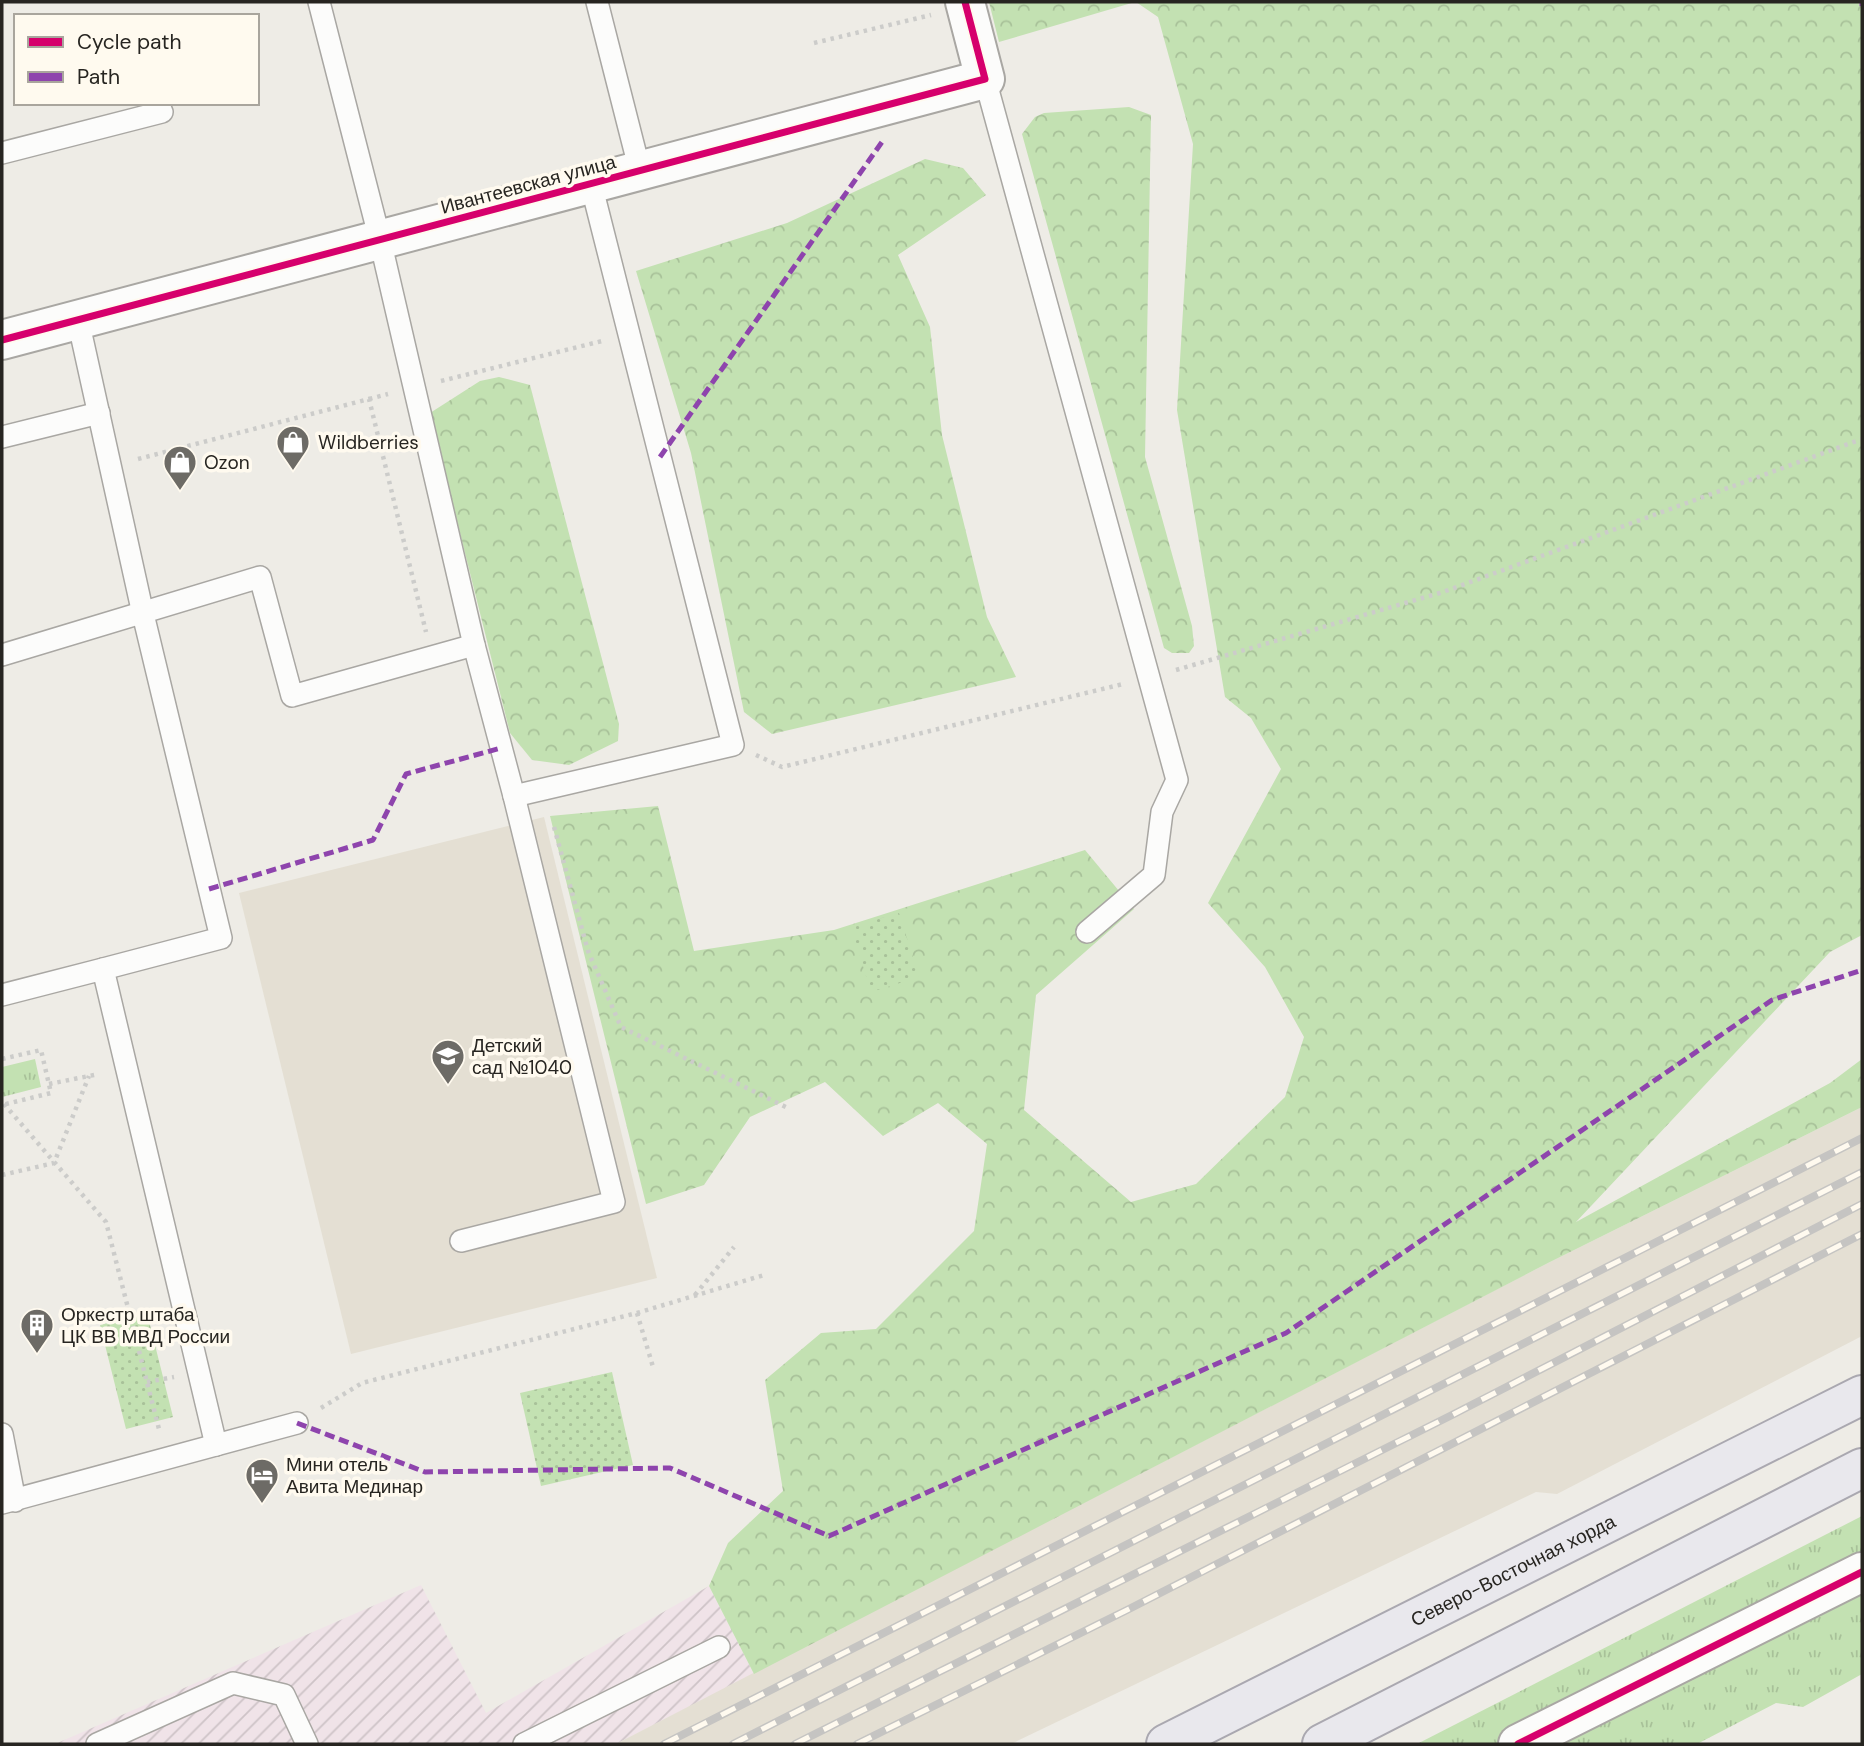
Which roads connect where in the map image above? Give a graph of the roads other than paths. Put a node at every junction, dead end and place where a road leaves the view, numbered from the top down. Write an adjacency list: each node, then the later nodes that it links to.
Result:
1 (319, 2): 9 (lane)
2 (597, 2): 7 (lane)
3 (965, 4): 4 (street)
4 (985, 79): 7 (street, Ивантеевская улица); 18 (lane)
5 (162, 112): 6 (lane)
6 (2, 153)
7 (640, 171): 8 (street, Ивантеевская улица)
8 (591, 184): 9 (street, Ивантеевская улица); 17 (lane)
9 (380, 240): 10 (street, Ивантеевская улица); 15 (lane)
10 (78, 320): 11 (street, Ивантеевская улица); 12 (lane)
11 (2, 340)
12 (99, 413): 13 (lane); 14 (lane)
13 (2, 438)
14 (143, 614): 15 (lane); 16 (lane); 19 (lane)
15 (474, 645): 17 (lane)
16 (2, 655)
17 (514, 796): 21 (lane)
18 (1087, 932)
19 (103, 969): 20 (lane); 25 (lane)
20 (2, 995)
21 (461, 1241)
22 (1862, 1395): 33 (main road, Северо-Восточная хорда)
23 (297, 1423): 25 (lane)
24 (2, 1434): 27 (lane)
25 (216, 1445): 27 (lane)
26 (1862, 1468): 34 (main road)
27 (9, 1502)
28 (1862, 1572): 35 (street)
29 (719, 1647): 32 (lane)
30 (97, 1744): 31 (lane)
31 (307, 1744)
32 (524, 1744)
33 (1166, 1744)
34 (1322, 1744)
35 (1518, 1744)

